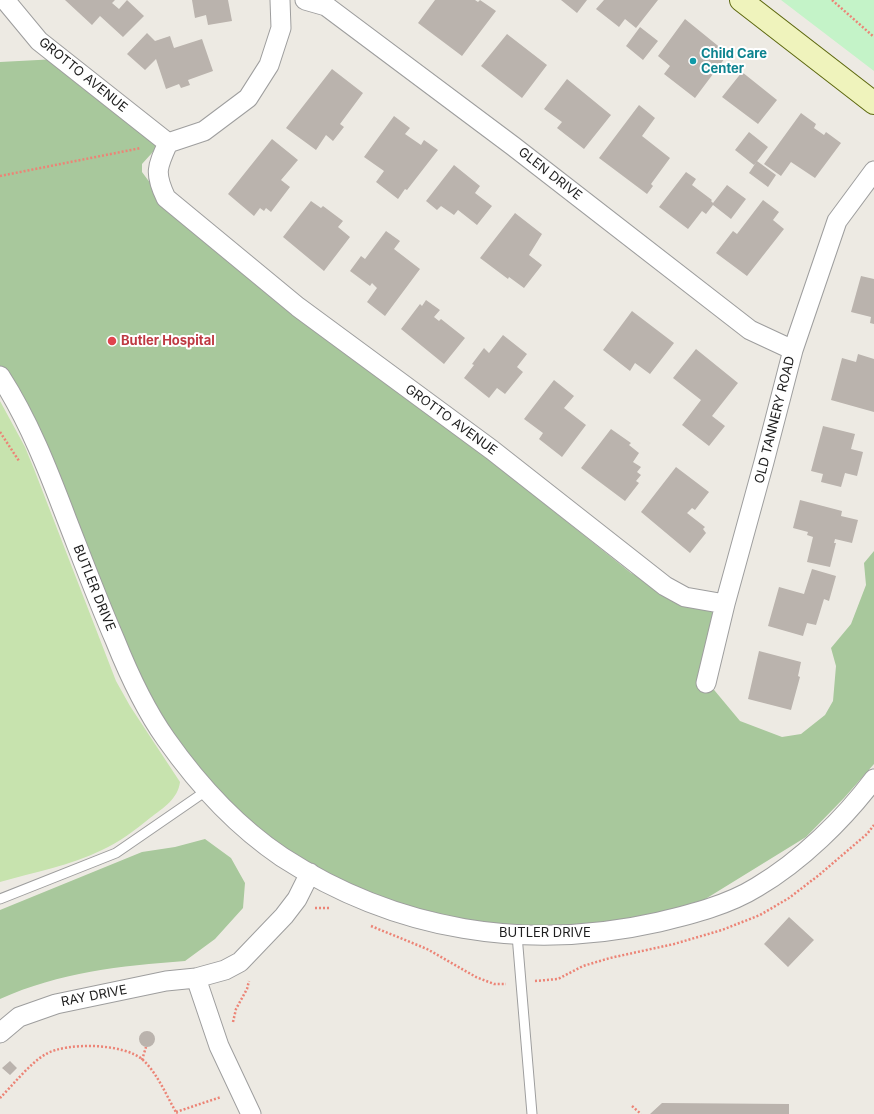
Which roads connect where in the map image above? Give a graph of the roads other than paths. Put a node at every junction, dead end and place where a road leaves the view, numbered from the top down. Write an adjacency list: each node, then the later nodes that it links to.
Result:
1 (5, 0): 6 (street, GROTTO AVENUE)
2 (280, 0): 6 (street)
3 (305, 0): 8 (street, GLEN DRIVE)
4 (741, 0): 5 (main road)
5 (874, 103)
6 (168, 143): 10 (street, GROTTO AVENUE)
7 (874, 171): 8 (street, OLD TANNERY ROAD)
8 (793, 350): 10 (street, OLD TANNERY ROAD)
9 (0, 376): 13 (street, BUTLER DRIVE)
10 (725, 604): 11 (street, OLD TANNERY ROAD)
11 (706, 683)
12 (874, 779): 16 (street, BUTLER DRIVE)
13 (206, 791): 14 (street, BUTLER DRIVE); 15 (lane)
14 (310, 873): 16 (street, BUTLER DRIVE); 17 (street, RAY DRIVE)
15 (0, 899)
16 (517, 935): 20 (lane)
17 (196, 978): 18 (street, RAY DRIVE); 19 (street)
18 (0, 1033)
19 (251, 1114)
20 (532, 1114)

